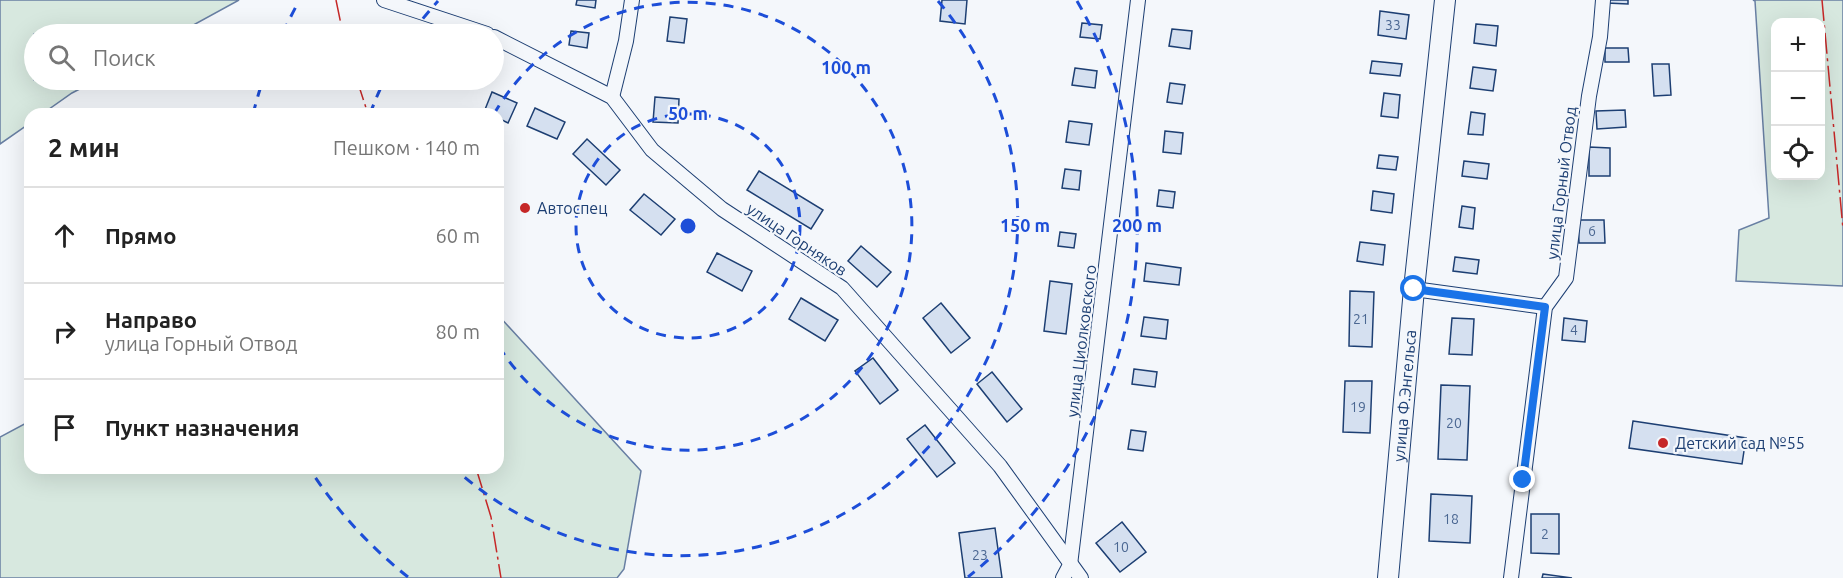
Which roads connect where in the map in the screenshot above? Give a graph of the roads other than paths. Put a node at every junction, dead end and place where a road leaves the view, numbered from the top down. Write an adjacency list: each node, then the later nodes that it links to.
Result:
1 (384, 0): 6 (street)
2 (632, 0): 8 (street)
3 (1138, 0): 11 (street, улица Циолковского)
4 (1445, 0): 9 (street, улица Ф.Энгельса)
5 (1603, 0): 10 (street, улица Горный Отвод)
6 (457, 24)
7 (504, 42): 8 (street, улица Горняков)
8 (612, 97): 11 (street, улица Горняков)
9 (1414, 289): 10 (street); 14 (street, улица Ф.Энгельса)
10 (1545, 307): 15 (street, улица Горный Отвод)
11 (1070, 565): 12 (street, улица Циолковского); 13 (street, улица Горняков)
12 (1063, 578)
13 (1081, 578)
14 (1388, 578)
15 (1511, 578)

